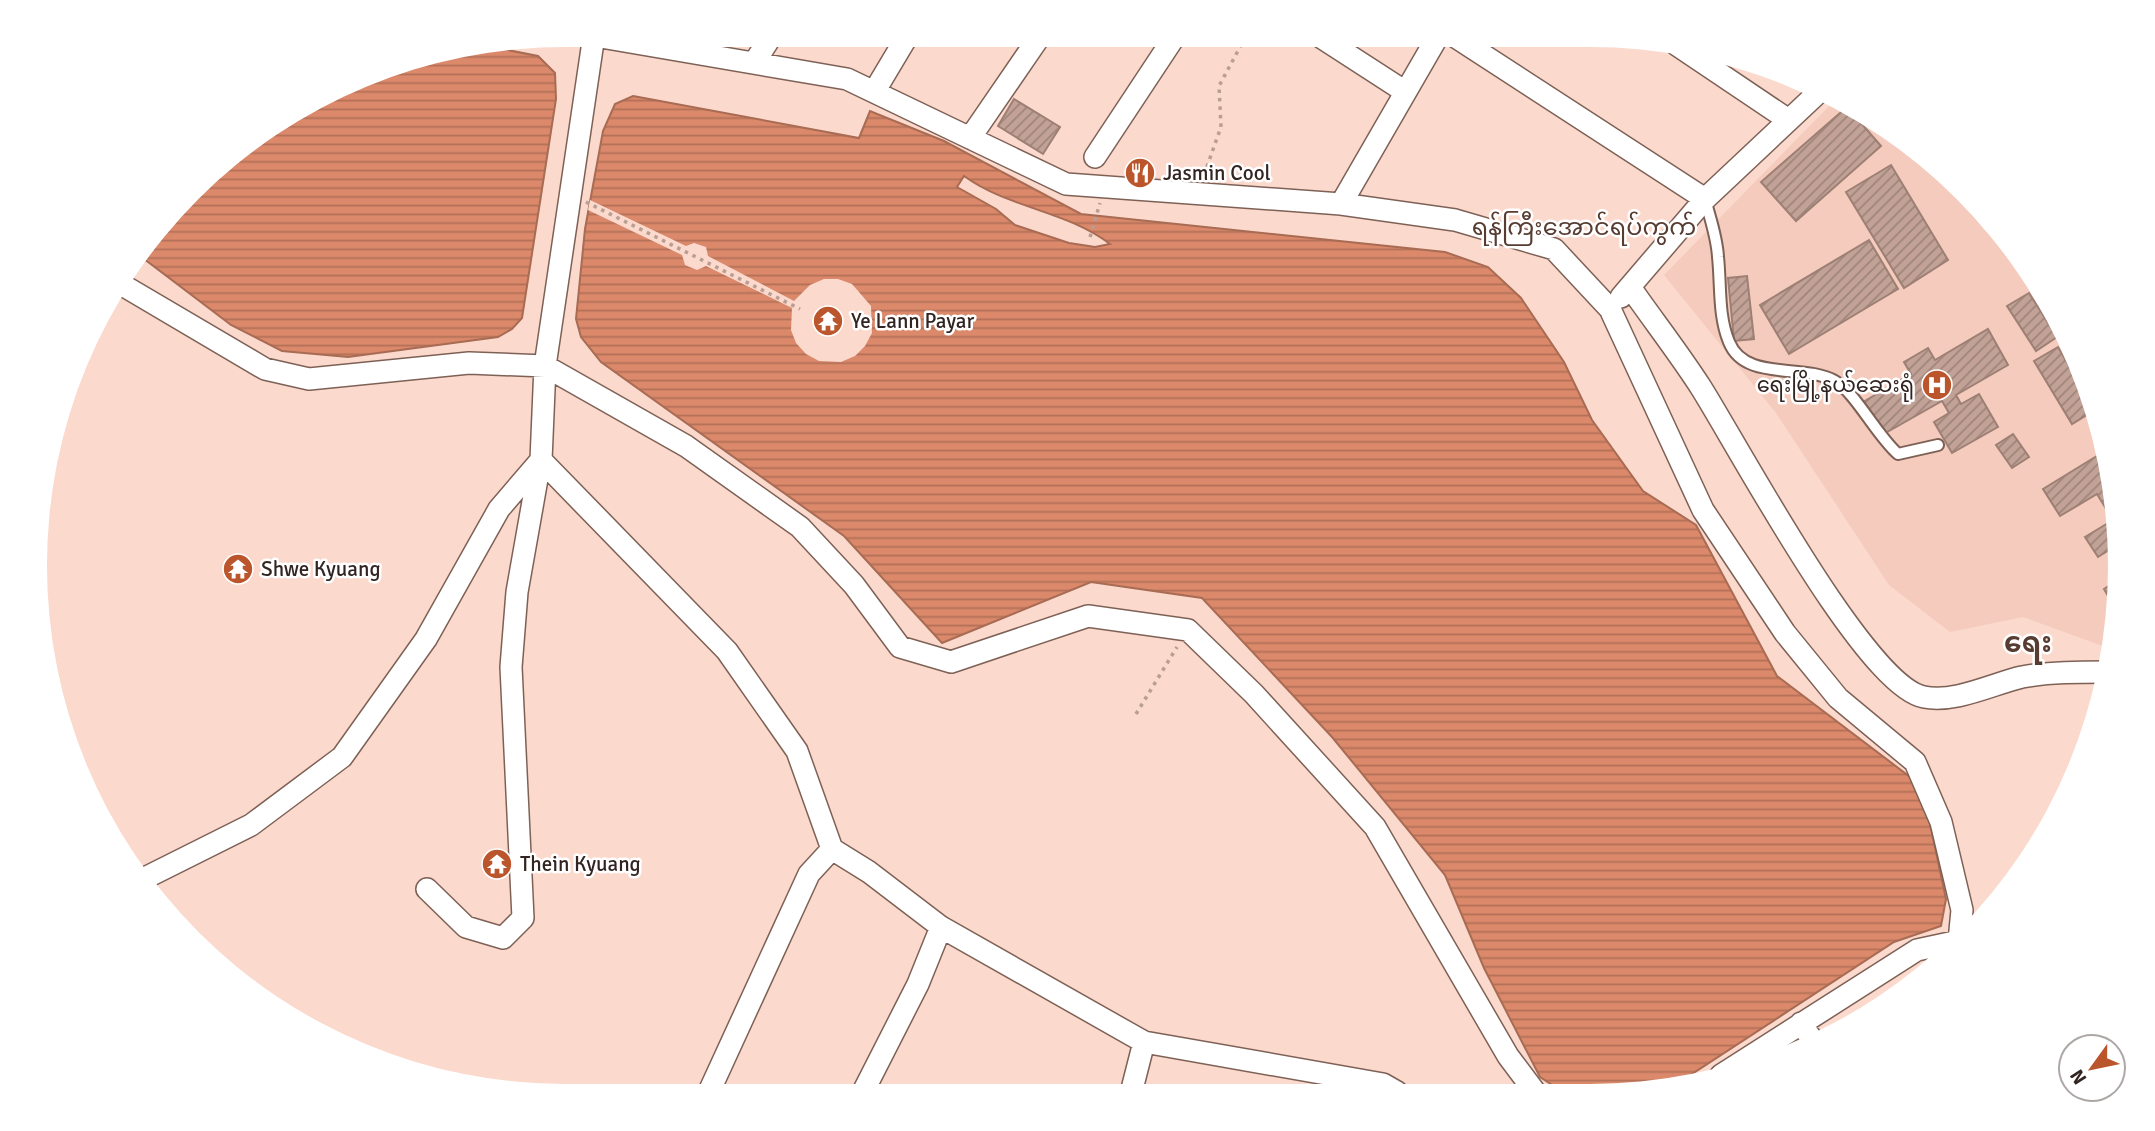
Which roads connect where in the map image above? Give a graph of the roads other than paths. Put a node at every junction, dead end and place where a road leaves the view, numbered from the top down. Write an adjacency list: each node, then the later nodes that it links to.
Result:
1 (590, 47): 23 (street)
2 (659, 47): 11 (street)
3 (765, 47): 11 (street)
4 (901, 47): 13 (street)
5 (1032, 47): 16 (street)
6 (1168, 47): 17 (street)
7 (1336, 47): 12 (street)
8 (1431, 47): 12 (street)
9 (1471, 47): 18 (street)
10 (1697, 58): 15 (street)
11 (754, 64): 13 (street)
12 (1404, 91): 19 (street)
13 (874, 92): 16 (street)
14 (1812, 98): 15 (street)
15 (1787, 119): 18 (street)
16 (970, 138): 19 (street)
17 (1095, 157)
18 (1705, 199): 20 (street); 24 (lane)
19 (1341, 204): 22 (street)
20 (1630, 287): 22 (street); 26 (street)
21 (128, 288): 23 (street)
22 (1610, 309): 31 (street)
23 (545, 366): 25 (street); 41 (street)
24 (1938, 444)
25 (541, 460): 27 (street); 28 (street); 29 (street)
26 (2097, 673)
27 (832, 849): 30 (street); 37 (street)
28 (150, 875)
29 (427, 889)
30 (941, 927): 35 (street); 38 (street)
31 (1960, 927)
32 (1942, 945): 33 (street)
33 (1801, 1023): 34 (street); 36 (street)
34 (1809, 1035)
35 (1144, 1042): 39 (street); 40 (street)
36 (1745, 1059)
37 (713, 1084)
38 (867, 1084)
39 (1133, 1084)
40 (1383, 1084)
41 (1529, 1084)

